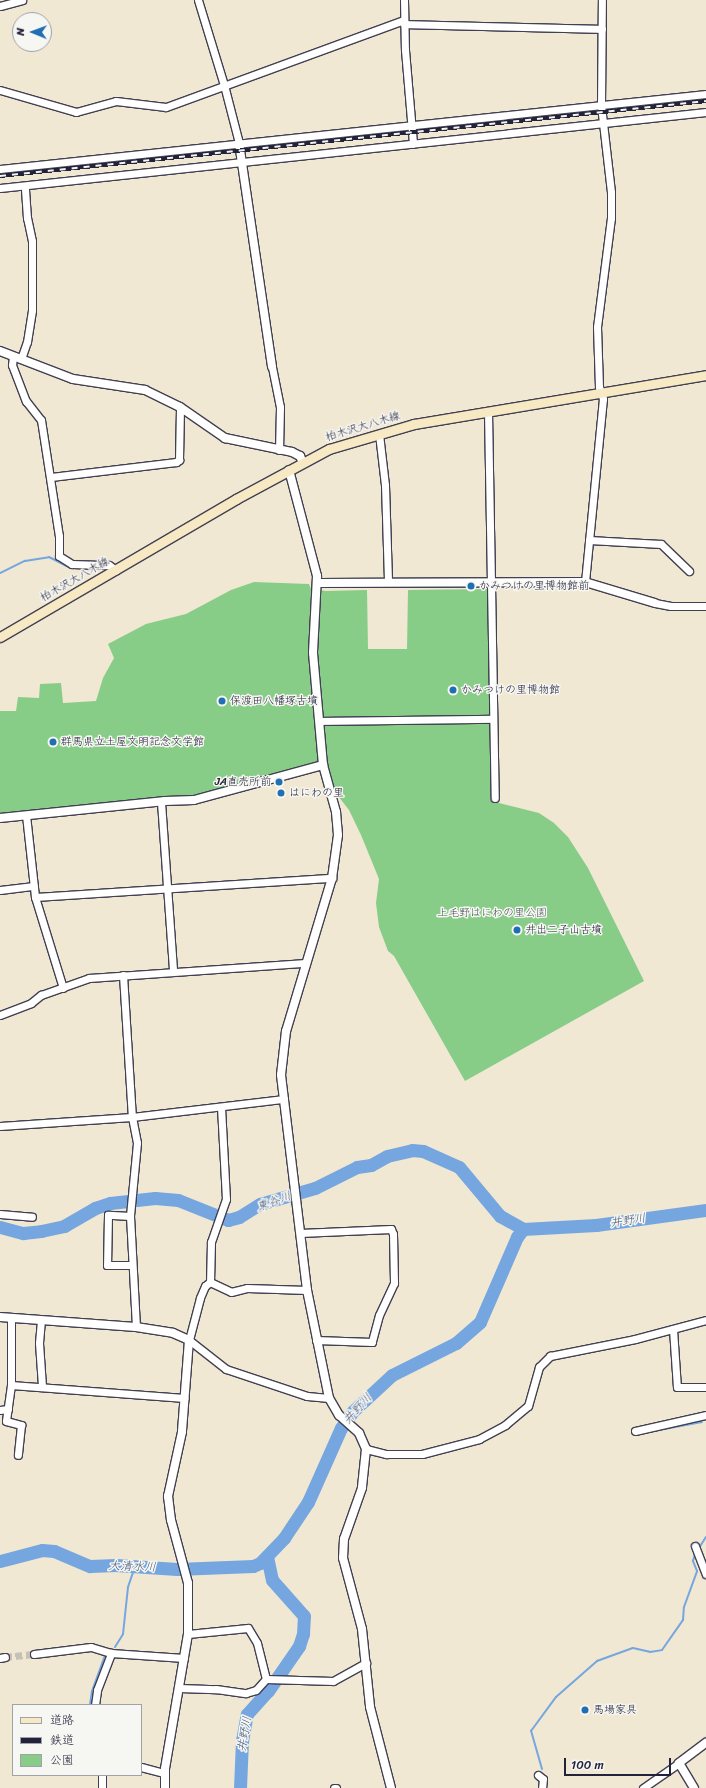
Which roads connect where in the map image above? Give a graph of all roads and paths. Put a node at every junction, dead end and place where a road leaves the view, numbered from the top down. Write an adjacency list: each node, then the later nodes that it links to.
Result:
1 (22, 0): 5 (street)
2 (198, 0): 9 (street)
3 (404, 0): 7 (street)
4 (602, 0): 8 (street)
5 (12, 1): 6 (street)
6 (0, 6)
7 (404, 22): 8 (street); 9 (street); 15 (street)
8 (602, 29): 12 (street)
9 (224, 85): 10 (street); 16 (street)
10 (0, 90)
11 (706, 94): 12 (street)
12 (601, 105): 14 (street); 15 (street)
13 (706, 112): 14 (street)
14 (603, 124): 17 (street); 26 (street)
15 (412, 125): 16 (street); 17 (street)
16 (238, 143): 18 (street); 19 (street)
17 (413, 144): 18 (street)
18 (241, 162): 20 (street); 24 (street)
19 (0, 169)
20 (25, 186): 21 (street); 23 (street)
21 (0, 188)
22 (0, 352): 23 (street)
23 (17, 358): 27 (street); 33 (street)
24 (272, 367): 30 (street)
25 (706, 375): 26 (main road, 柏木沢大八木線)
26 (601, 394): 28 (main road, 柏木沢大八木線); 34 (street)
27 (180, 407): 30 (street); 33 (street)
28 (488, 412): 29 (main road, 柏木沢大八木線); 38 (street)
29 (379, 434): 31 (main road, 柏木沢大八木線); 37 (street)
30 (279, 450): 31 (street)
31 (303, 463): 32 (main road, 柏木沢大八木線)
32 (288, 470): 35 (main road, 柏木沢大八木線); 40 (street)
33 (51, 477): 35 (street)
34 (589, 540): 36 (street); 39 (street)
35 (116, 570): 43 (main road, 柏木沢大八木線)
36 (689, 572)
37 (388, 582): 38 (street); 40 (street)
38 (493, 582): 39 (street); 44 (street)
39 (585, 582): 41 (street)
40 (318, 583): 45 (street)
41 (655, 603): 42 (street)
42 (706, 606)
43 (0, 637)
44 (493, 719): 45 (street); 47 (street)
45 (320, 721): 46 (street)
46 (323, 765): 48 (street); 51 (street)
47 (495, 798)
48 (161, 802): 49 (street); 53 (street)
49 (26, 815): 50 (street); 52 (street)
50 (0, 818)
51 (332, 878): 53 (street); 56 (street)
52 (34, 886): 54 (street); 55 (street)
53 (167, 887): 55 (street); 57 (street)
54 (0, 890)
55 (35, 897): 59 (street)
56 (305, 964): 57 (street); 61 (street)
57 (173, 971): 58 (street)
58 (123, 975): 59 (street); 63 (street)
59 (63, 988): 60 (street)
60 (0, 1015)
61 (284, 1099): 62 (street); 68 (street)
62 (221, 1107): 63 (street); 70 (street)
63 (132, 1117): 64 (street); 66 (street)
64 (0, 1126)
65 (0, 1214): 67 (street)
66 (130, 1216): 69 (street); 69 (street)
67 (32, 1217)
68 (300, 1233): 71 (street); 79 (street)
69 (131, 1265): 76 (street)
70 (210, 1282): 71 (street); 78 (street)
71 (307, 1290): 79 (street)
72 (0, 1317): 73 (street)
73 (11, 1317): 74 (street); 80 (street)
74 (41, 1320): 76 (street); 81 (street)
75 (706, 1320): 77 (street)
76 (136, 1327): 78 (street)
77 (673, 1329): 82 (street); 89 (street)
78 (189, 1340): 83 (street); 84 (street)
79 (316, 1340): 84 (street)
80 (11, 1385): 81 (street); 85 (street)
81 (42, 1386): 83 (street)
82 (706, 1387)
83 (185, 1398): 93 (street)
84 (329, 1398): 89 (street)
85 (8, 1409): 86 (street); 90 (street)
86 (0, 1410)
87 (705, 1417): 88 (street)
88 (635, 1431)
89 (366, 1449): 97 (street)
90 (18, 1455)
91 (695, 1546): 92 (street)
92 (706, 1574)
93 (188, 1634): 96 (street); 98 (street)
94 (111, 1653): 95 (street); 96 (street); 100 (street)
95 (34, 1654)
96 (184, 1658): 99 (street)
97 (366, 1663): 98 (street); 109 (street)
98 (267, 1679): 99 (street)
99 (179, 1688): 104 (street)
100 (95, 1704)
101 (706, 1743): 102 (street)
102 (679, 1763): 111 (street); 112 (street)
103 (142, 1767): 104 (street)
104 (164, 1773): 108 (street)
105 (538, 1775): 110 (street)
106 (102, 1776): 107 (street)
107 (102, 1788)
108 (165, 1788)
109 (391, 1788)
110 (542, 1788)
111 (643, 1788)
112 (694, 1788)

